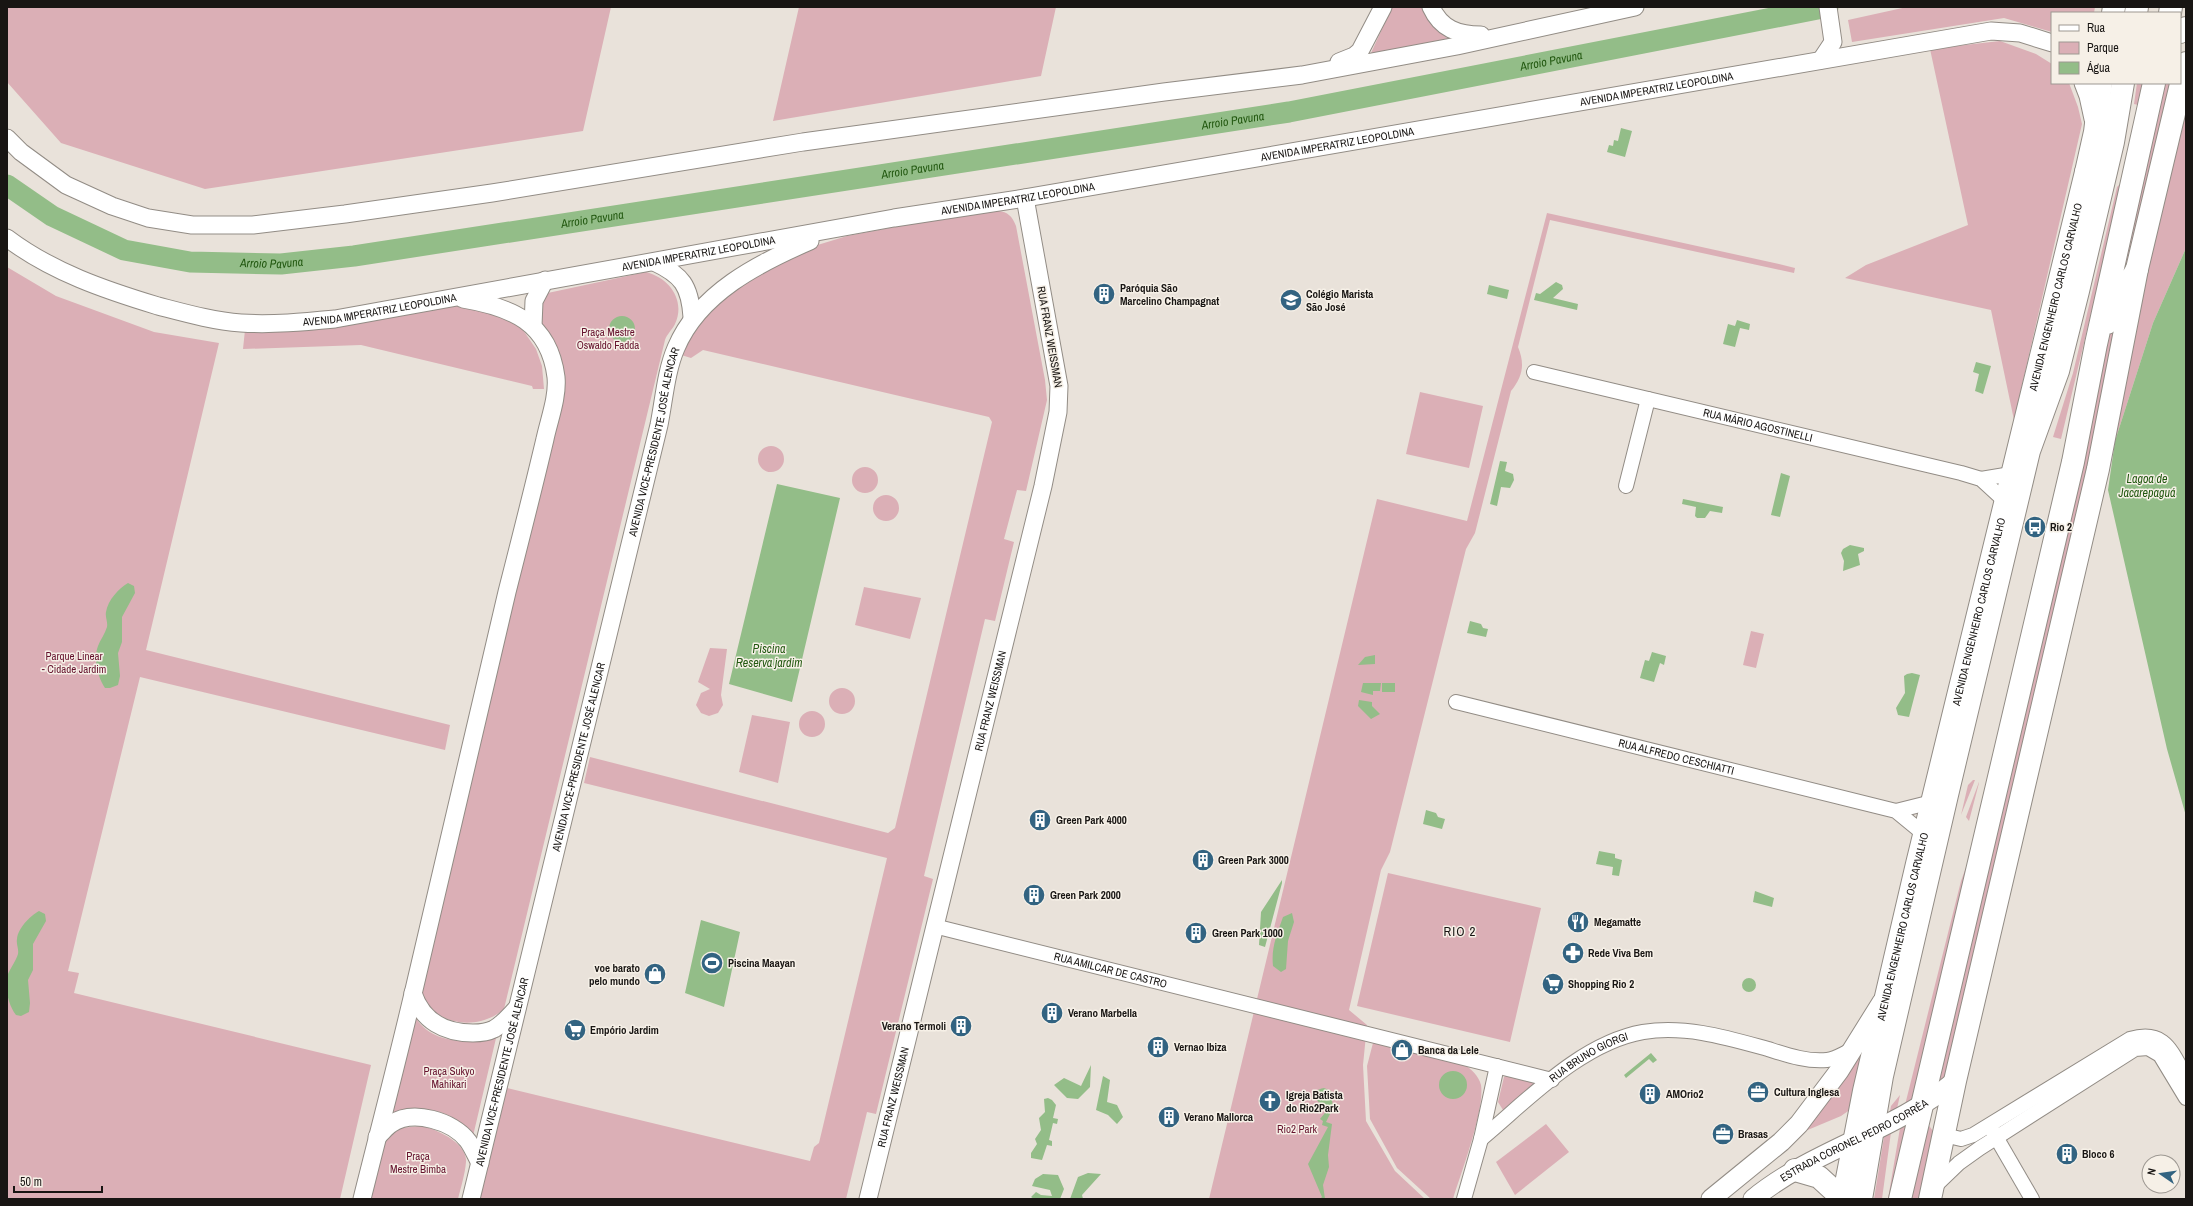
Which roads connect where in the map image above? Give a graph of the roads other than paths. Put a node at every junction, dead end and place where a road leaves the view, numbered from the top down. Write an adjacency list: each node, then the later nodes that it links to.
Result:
1 (1383, 7): 8 (street)
2 (1431, 7): 5 (street)
3 (1635, 7): 5 (street)
4 (1829, 15): 7 (street)
5 (1507, 34): 8 (street)
6 (2048, 44): 7 (street, AVENIDA IMPERATRIZ LEOPOLDINA)
7 (1821, 60): 18 (street, AVENIDA IMPERATRIZ LEOPOLDINA)
8 (1302, 75): 16 (street)
9 (2184, 75): 22 (main road)
10 (2083, 84): 15 (street)
11 (2101, 84): 15 (main road, AVENIDA ENGENHEIRO CARLOS CARVALHO)
12 (2122, 84): 17 (main road)
13 (2122, 84): 53 (main road, AVENIDA ENGENHEIRO CARLOS CARVALHO)
14 (2154, 84): 27 (main road)
15 (2095, 132): 17 (main road, AVENIDA ENGENHEIRO CARLOS CARVALHO)
16 (7, 138)
17 (2086, 172): 30 (main road, AVENIDA ENGENHEIRO CARLOS CARVALHO)
18 (1025, 198): 19 (street, AVENIDA IMPERATRIZ LEOPOLDINA); 38 (street, RUA FRANZ WEISSMAN)
19 (835, 230): 21 (street, AVENIDA IMPERATRIZ LEOPOLDINA); 25 (street, AVENIDA VICE-PRESIDENTE JOSÉ ALENCAR)
20 (7, 238): 24 (street, AVENIDA IMPERATRIZ LEOPOLDINA)
21 (654, 262): 23 (street, AVENIDA IMPERATRIZ LEOPOLDINA); 25 (street)
22 (2137, 270): 27 (main road); 47 (main road)
23 (546, 280): 24 (street, AVENIDA IMPERATRIZ LEOPOLDINA); 26 (street)
24 (450, 297): 26 (street)
25 (692, 317): 41 (street, AVENIDA VICE-PRESIDENTE JOSÉ ALENCAR)
26 (533, 326): 39 (street)
27 (2096, 344): 49 (main road)
28 (1534, 372): 29 (street, RUA MÁRIO AGOSTINELLI)
29 (1648, 399): 31 (street, RUA MÁRIO AGOSTINELLI); 32 (street)
30 (2011, 474): 31 (street, RUA MÁRIO AGOSTINELLI); 33 (main road, AVENIDA ENGENHEIRO CARLOS CARVALHO)
31 (1981, 479): 33 (street, RUA MÁRIO AGOSTINELLI)
32 (1626, 486)
33 (2005, 500): 35 (main road, AVENIDA ENGENHEIRO CARLOS CARVALHO)
34 (1456, 702): 36 (street, RUA ALFREDO CESCHIATTI)
35 (1932, 802): 36 (street, RUA ALFREDO CESCHIATTI); 37 (main road, AVENIDA ENGENHEIRO CARLOS CARVALHO)
36 (1896, 811): 37 (street, RUA ALFREDO CESCHIATTI)
37 (1924, 834): 40 (main road, AVENIDA ENGENHEIRO CARLOS CARVALHO)
38 (934, 926): 42 (street, RUA AMILCAR DE CASTRO); 61 (street, RUA FRANZ WEISSMAN)
39 (413, 993): 41 (street); 52 (street)
40 (1886, 996): 43 (main road); 53 (main road, AVENIDA ENGENHEIRO CARLOS CARVALHO)
41 (517, 1008): 56 (street, AVENIDA VICE-PRESIDENTE JOSÉ ALENCAR)
42 (1303, 1018): 44 (street, RUA BRUNO GIORGI)
43 (1852, 1050): 46 (street, RUA BRUNO GIORGI); 63 (main road)
44 (1497, 1066): 46 (street, RUA BRUNO GIORGI); 55 (street)
45 (2181, 1075): 48 (street); 50 (street); 54 (street)
46 (1552, 1080): 55 (street)
47 (1955, 1081): 49 (main road, ESTRADA CORONEL PEDRO CORRÊA); 51 (main road)
48 (2186, 1098)
49 (1921, 1106): 53 (main road, ESTRADA CORONEL PEDRO CORRÊA); 67 (main road)
50 (1989, 1124): 51 (street); 54 (street)
51 (1944, 1135): 58 (main road)
52 (377, 1137): 56 (street); 59 (street)
53 (1863, 1137): 57 (main road, ESTRADA CORONEL PEDRO CORRÊA); 65 (main road); 66 (main road)
54 (1996, 1137): 58 (street); 68 (street)
55 (1481, 1138): 62 (street)
56 (480, 1164): 60 (street, AVENIDA VICE-PRESIDENTE JOSÉ ALENCAR)
57 (1795, 1170): 64 (main road, ESTRADA CORONEL PEDRO CORRÊA); 65 (main road)
58 (1931, 1194)
59 (362, 1199)
60 (471, 1199)
61 (868, 1199)
62 (1464, 1199)
63 (1711, 1199)
64 (1753, 1199)
65 (1843, 1199)
66 (1861, 1199)
67 (1900, 1199)
68 (2032, 1199)

